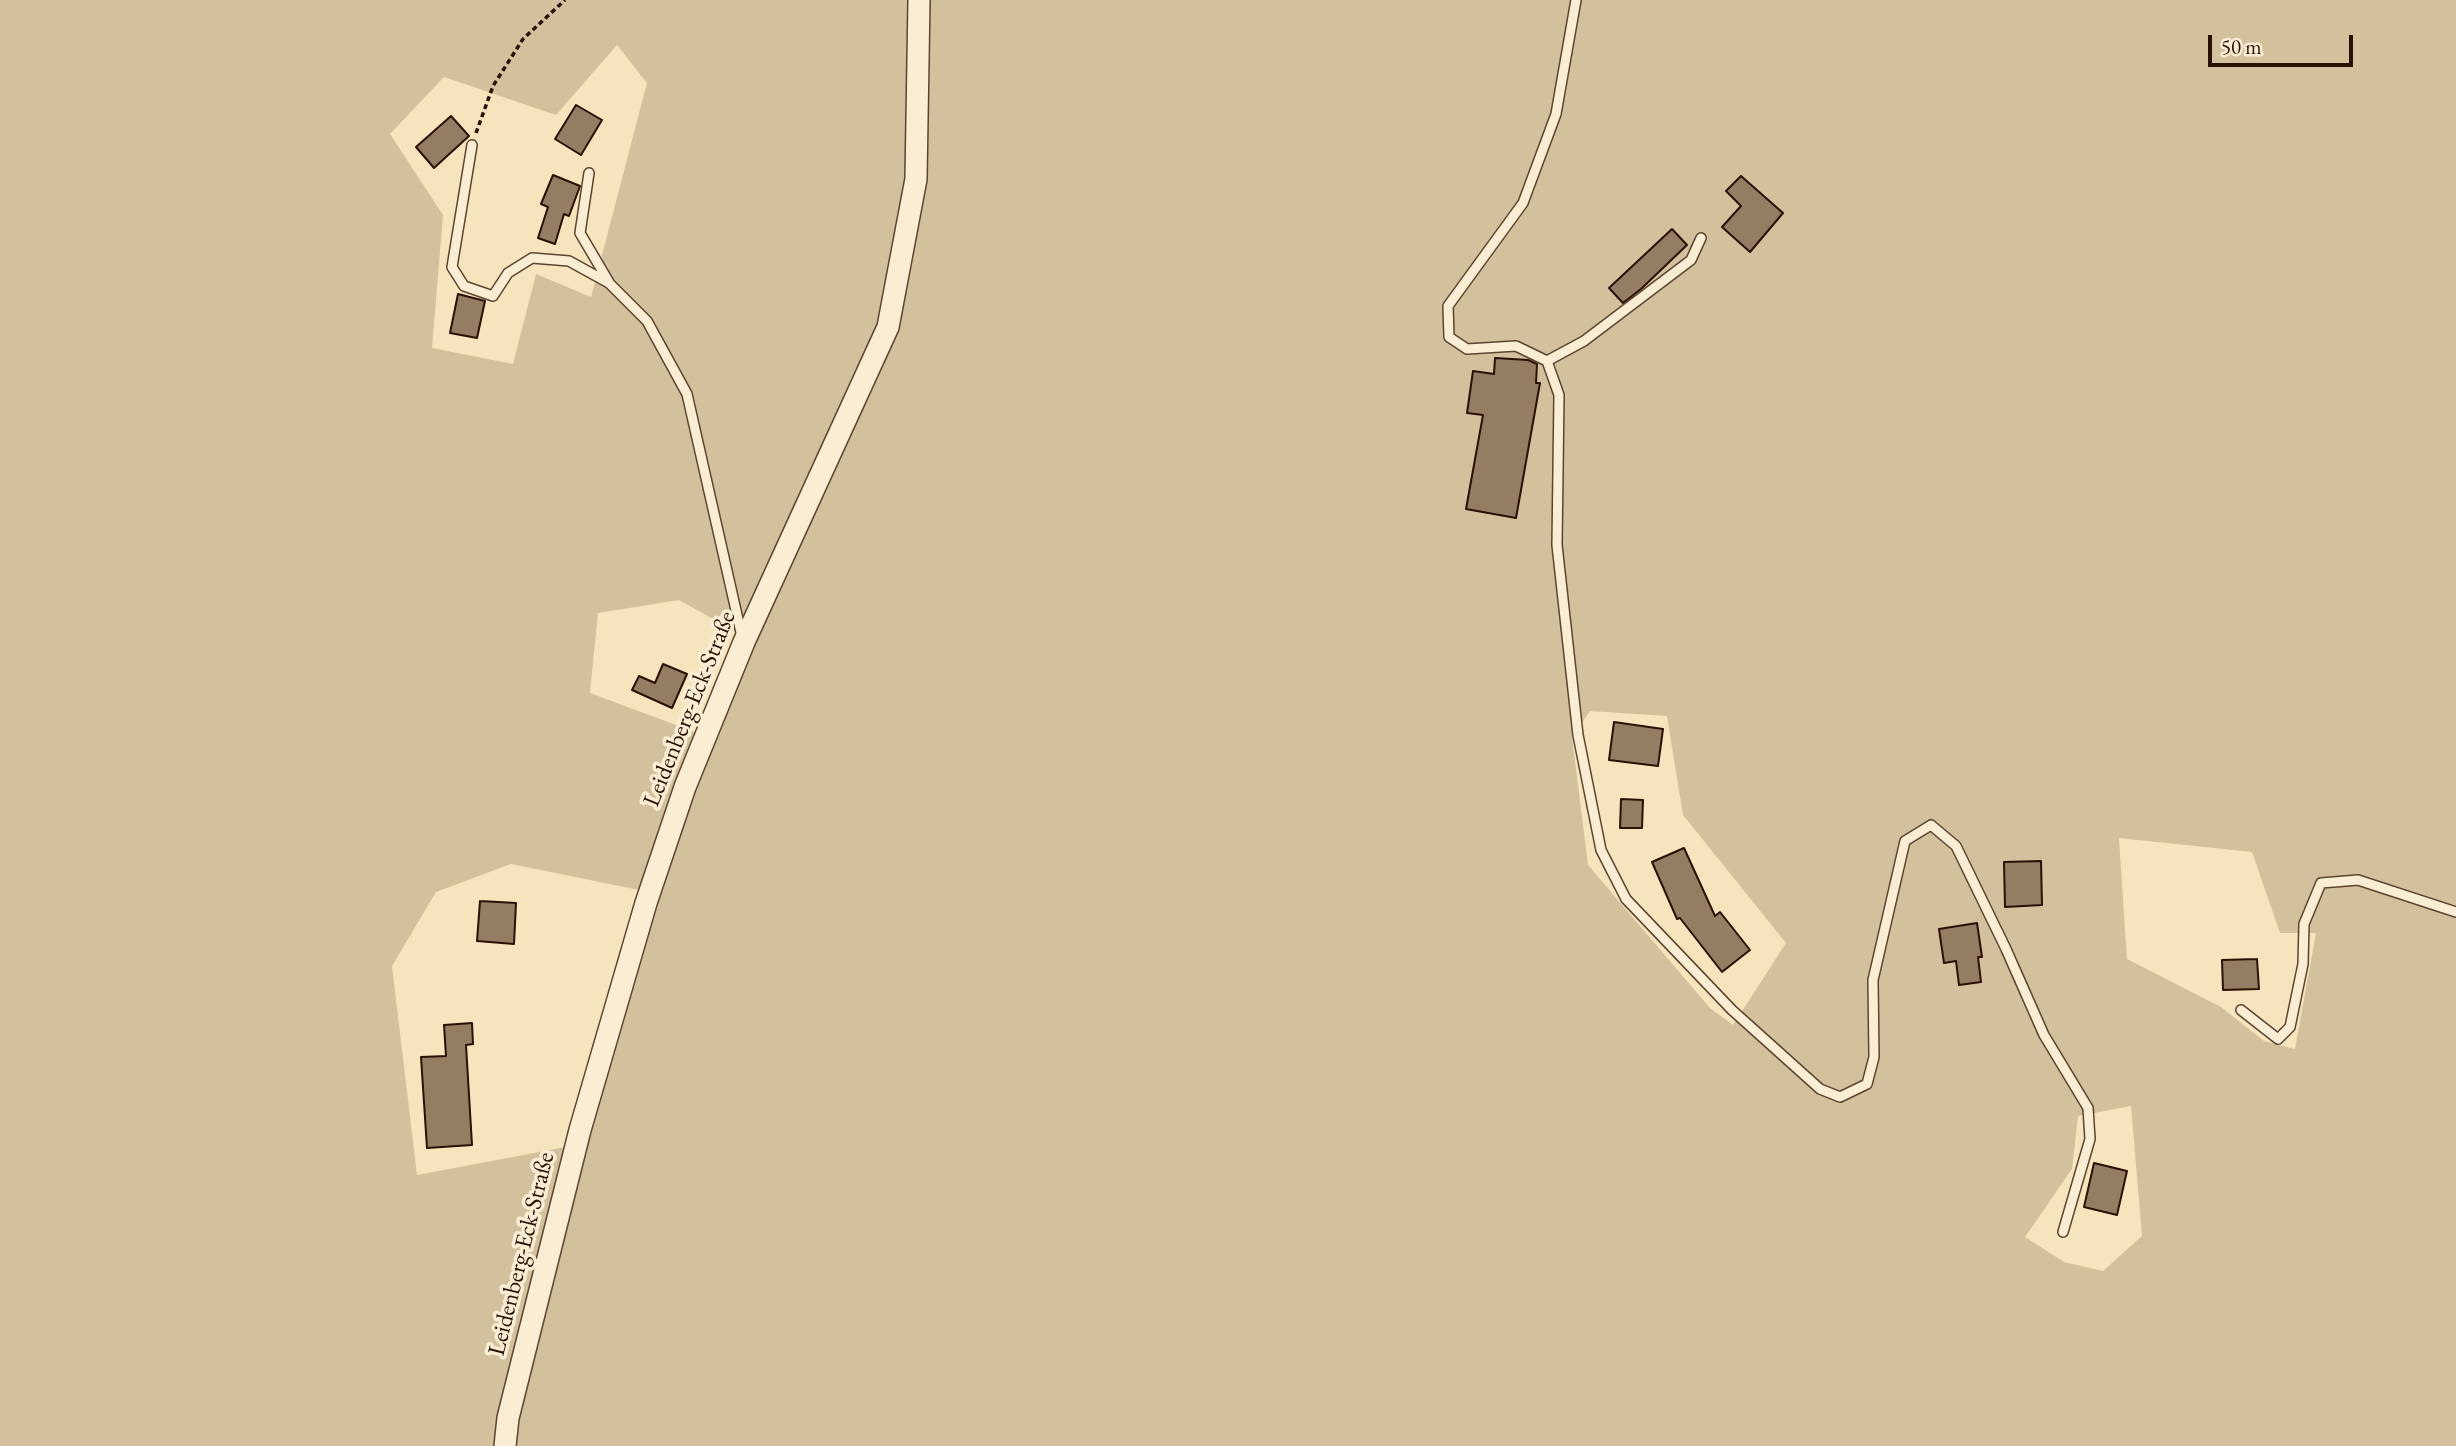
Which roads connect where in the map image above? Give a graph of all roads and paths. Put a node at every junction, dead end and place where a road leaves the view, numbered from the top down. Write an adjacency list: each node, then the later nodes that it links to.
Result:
1 (565, 0): 4 (path)
2 (919, 0): 9 (street, Leidenberg-Eck-Straße)
3 (1576, 0): 8 (lane)
4 (472, 145): 7 (lane)
5 (590, 173): 7 (lane)
6 (1701, 238): 8 (lane)
7 (610, 284): 9 (lane)
8 (1547, 361): 12 (lane)
9 (744, 642): 13 (street, Leidenberg-Eck-Straße)
10 (2456, 912): 11 (lane)
11 (2241, 1010)
12 (2063, 1232)
13 (505, 1446)

